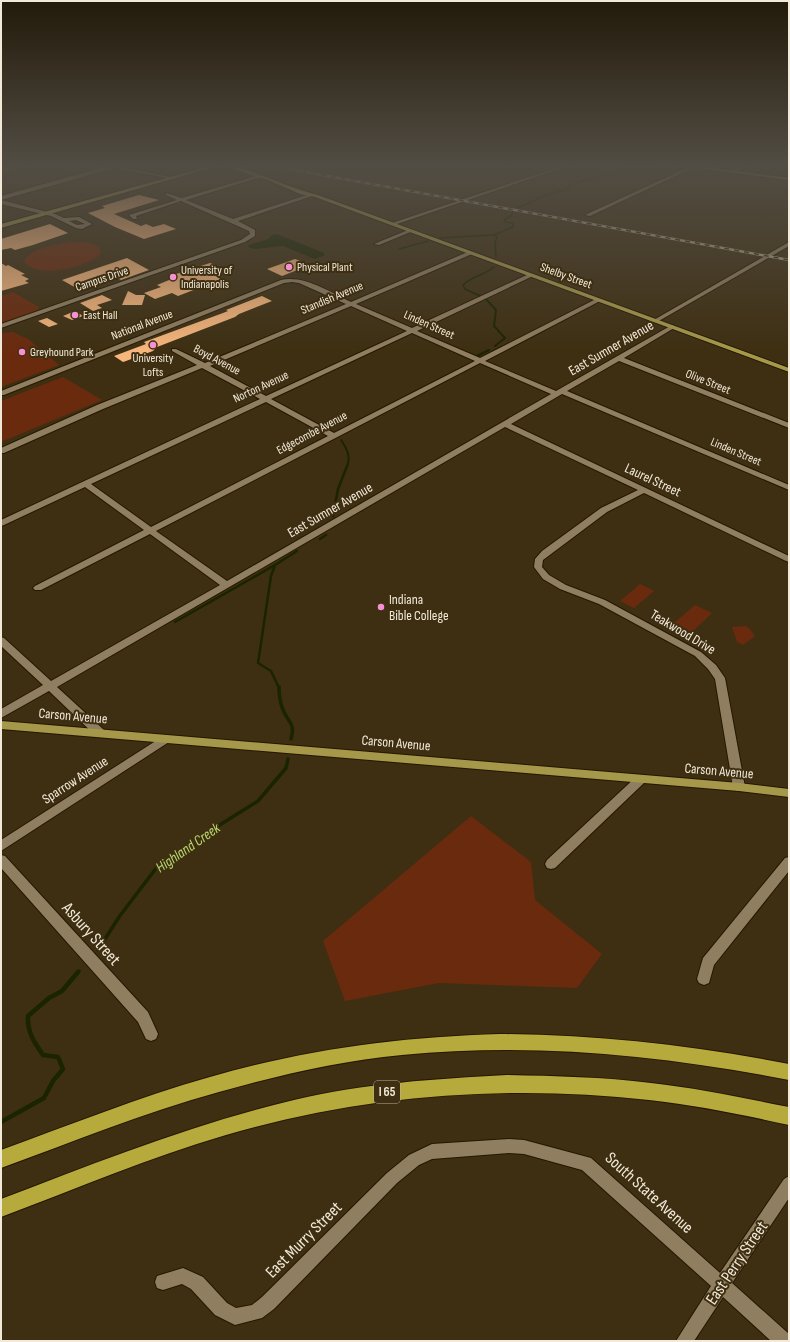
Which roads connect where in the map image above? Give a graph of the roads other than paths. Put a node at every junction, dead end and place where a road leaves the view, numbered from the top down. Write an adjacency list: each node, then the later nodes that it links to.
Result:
1 (11, 227): 4 (main road)
2 (246, 227): 14 (street, Campus Drive)
3 (399, 227): 5 (main road, Shelby Street)
4 (1, 230)
5 (410, 231): 6 (street); 8 (main road, Shelby Street)
6 (376, 244)
7 (789, 244): 13 (street, East Sumner Avenue)
8 (470, 253): 9 (main road, Shelby Street); 12 (street, Standish Avenue)
9 (531, 275): 11 (main road, Shelby Street); 16 (street, Norton Avenue)
10 (292, 280): 12 (street, Linden Street); 22 (street, National Avenue)
11 (598, 300): 13 (main road, Shelby Street); 19 (street, Edgecombe Avenue)
12 (349, 303): 16 (street, Linden Street); 20 (street, Standish Avenue)
13 (655, 321): 15 (main road, Shelby Street)
14 (1, 326)
15 (672, 327): 18 (street, East Sumner Avenue); 21 (main road, Shelby Street)
16 (411, 331): 19 (street, Linden Street); 24 (street, Norton Avenue)
17 (174, 350): 20 (street, Boyd Avenue)
18 (618, 358): 23 (street, East Sumner Avenue); 26 (street, Olive Street)
19 (480, 361): 23 (street, Linden Street); 27 (street, Edgecombe Avenue)
20 (204, 365): 24 (street, Boyd Avenue); 28 (street, Standish Avenue)
21 (789, 370)
22 (1, 393)
23 (559, 393): 25 (street, East Sumner Avenue); 30 (street, Linden Street)
24 (265, 398): 27 (street, Boyd Avenue); 29 (street, Norton Avenue)
25 (505, 424): 31 (street, Laurel Street); 35 (street, East Sumner Avenue)
26 (789, 426)
27 (333, 435): 33 (street, Edgecombe Avenue)
28 (1, 451)
29 (85, 484): 32 (street, Norton Avenue); 33 (street)
30 (789, 488)
31 (644, 490): 34 (street, Laurel Street); 44 (street, Teakwood Drive)
32 (1, 523)
33 (150, 530): 35 (street); 36 (street, Edgecombe Avenue)
34 (789, 559)
35 (226, 585): 38 (street, East Sumner Avenue)
36 (38, 588)
37 (1, 640): 38 (street)
38 (50, 686): 39 (street, East Sumner Avenue); 41 (street)
39 (1, 714)
40 (1, 725): 41 (main road, Carson Avenue)
41 (100, 733): 42 (main road, Carson Avenue)
42 (165, 739): 43 (main road, Carson Avenue); 46 (street, Sparrow Avenue)
43 (641, 779): 44 (main road, Carson Avenue); 49 (street)
44 (739, 787): 45 (main road, Carson Avenue)
45 (789, 792)
46 (1, 846)
47 (1, 860): 51 (street, Asbury Street)
48 (789, 862): 50 (street)
49 (551, 864)
50 (704, 979)
51 (151, 1034)
52 (789, 1072): 54 (highway)
53 (789, 1116): 57 (highway, I 65)
54 (1, 1159)
55 (392, 1178): 58 (street, East Murry Street); 59 (street, South State Avenue)
56 (789, 1184): 59 (street, East Perry Street)
57 (1, 1208)
58 (163, 1282)
59 (722, 1284): 60 (street, East Perry Street); 61 (street, South State Avenue)
60 (684, 1341)
61 (784, 1341)

